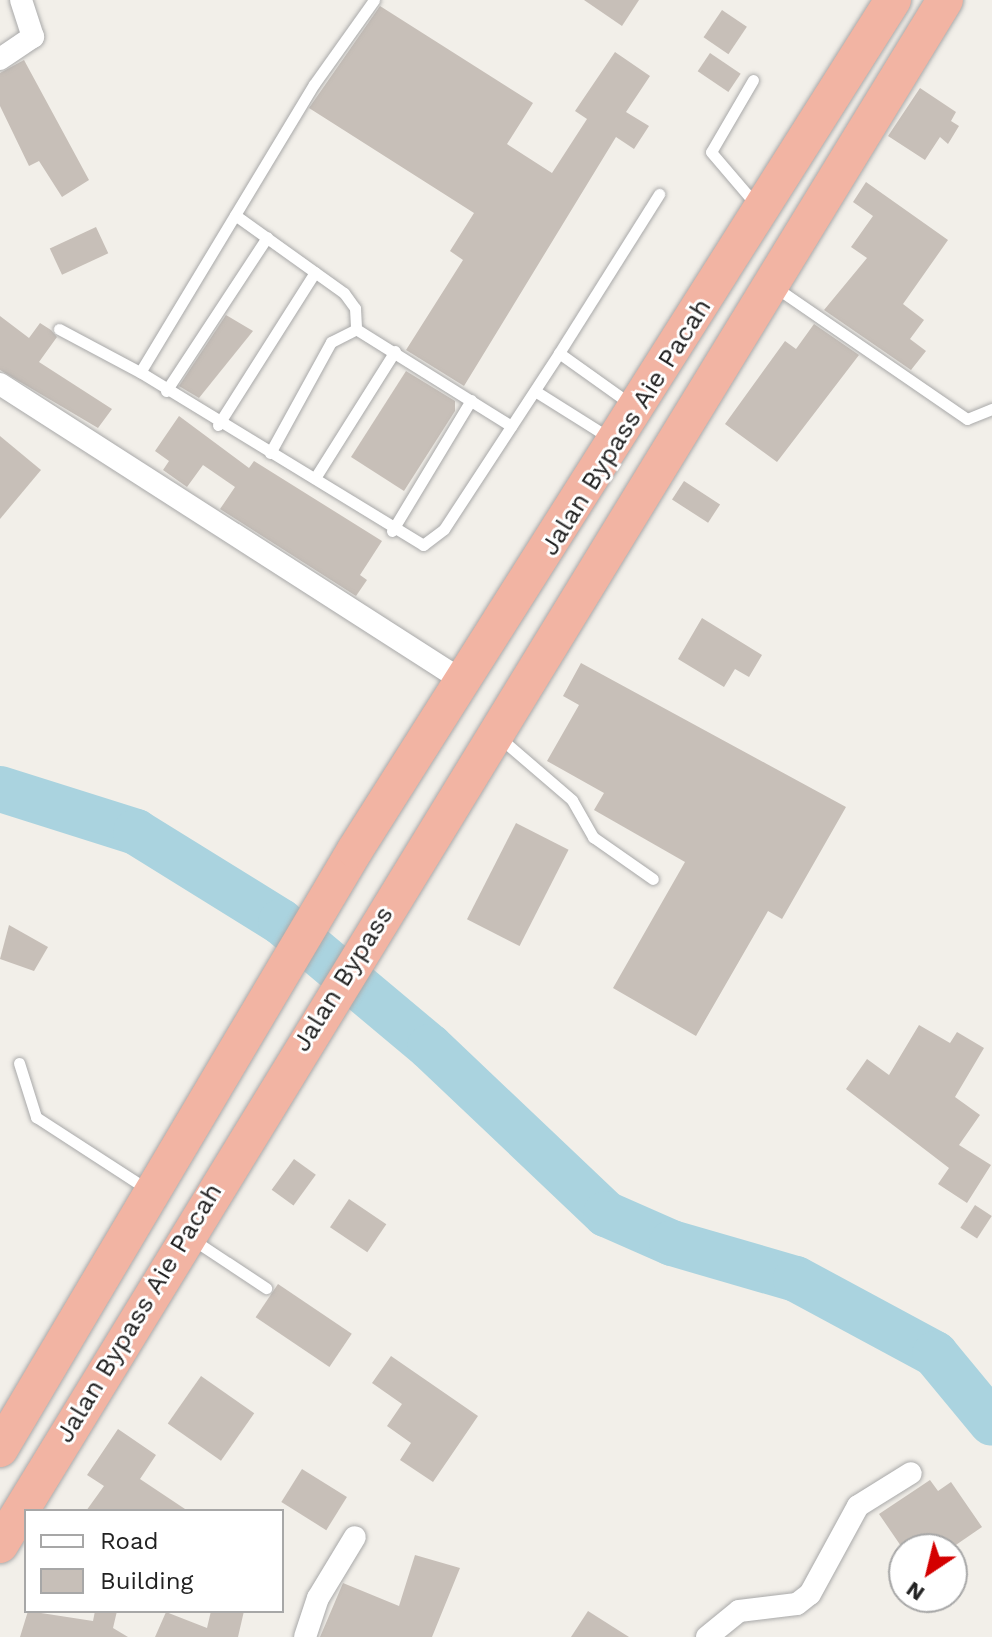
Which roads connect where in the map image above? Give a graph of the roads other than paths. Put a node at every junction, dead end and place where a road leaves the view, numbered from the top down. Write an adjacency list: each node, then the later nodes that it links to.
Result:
1 (21, 0): 5 (street)
2 (374, 0): 9 (lane)
3 (893, 0): 8 (highway, Jalan Bypass Aie Pacah)
4 (945, 0): 12 (highway, Jalan Bypass)
5 (0, 59)
6 (753, 80): 8 (lane)
7 (659, 194): 16 (lane)
8 (762, 210): 23 (highway, Jalan Bypass Aie Pacah)
9 (235, 215): 10 (lane); 17 (lane)
10 (267, 237): 11 (lane); 19 (lane)
11 (315, 272): 14 (lane); 24 (lane)
12 (768, 283): 22 (lane); 31 (highway, Jalan Bypass)
13 (59, 329): 17 (lane)
14 (356, 329): 15 (lane); 27 (lane)
15 (395, 351): 21 (lane); 28 (lane)
16 (559, 353): 20 (lane); 23 (lane)
17 (140, 372): 19 (lane)
18 (0, 384): 30 (street)
19 (166, 391): 24 (lane)
20 (535, 391): 25 (lane); 26 (lane)
21 (471, 400): 25 (lane); 29 (lane)
22 (992, 409)
23 (639, 410): 26 (highway, Jalan Bypass Aie Pacah)
24 (218, 425): 27 (lane)
25 (511, 426): 29 (lane)
26 (617, 443): 30 (highway, Jalan Bypass Aie Pacah)
27 (270, 453): 28 (lane)
28 (315, 478): 29 (lane)
29 (392, 531)
30 (463, 681): 35 (highway, Jalan Bypass Aie Pacah)
31 (494, 734): 32 (lane); 34 (highway, Jalan Bypass)
32 (653, 879)
33 (19, 1063): 35 (lane)
34 (280, 1082): 36 (highway, Jalan Bypass Aie Pacah)
35 (151, 1192): 38 (highway, Jalan Bypass Aie Pacah)
36 (184, 1234): 37 (lane); 41 (highway, Jalan Bypass Aie Pacah)
37 (266, 1288)
38 (0, 1449)
39 (911, 1473): 43 (street)
40 (355, 1537): 42 (street)
41 (0, 1545)
42 (305, 1637)
43 (707, 1637)

